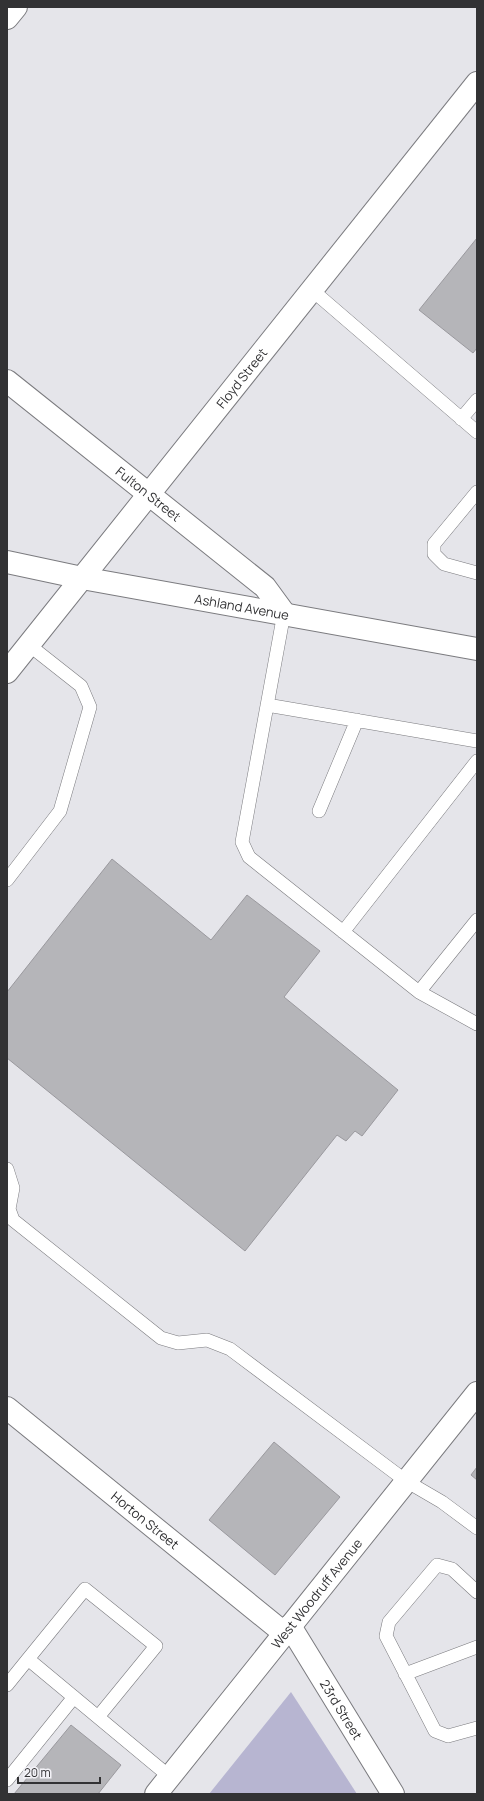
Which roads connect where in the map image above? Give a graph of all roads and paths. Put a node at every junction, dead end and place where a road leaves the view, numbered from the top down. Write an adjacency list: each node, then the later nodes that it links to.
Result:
1 (16, 7): 2 (street)
2 (7, 18)
3 (477, 83): 4 (street, Floyd Street)
4 (312, 290): 7 (lane); 10 (street, Floyd Street)
5 (7, 381): 10 (street, Fulton Street)
6 (477, 400): 7 (lane)
7 (461, 419): 8 (lane)
8 (477, 432)
9 (477, 492): 12 (lane)
10 (148, 495): 13 (street, Floyd Street); 14 (street, Fulton Street)
11 (7, 562): 13 (street, Ashland Avenue)
12 (477, 573)
13 (82, 578): 14 (street, Ashland Avenue); 15 (street, Floyd Street)
14 (284, 614): 16 (street, Ashland Avenue); 18 (lane)
15 (29, 645): 17 (street, Floyd Street); 23 (lane)
16 (477, 648)
17 (7, 672)
18 (267, 705): 19 (lane); 25 (lane)
19 (357, 720): 20 (lane); 22 (lane)
20 (477, 741)
21 (477, 761): 25 (lane)
22 (319, 811)
23 (7, 880)
24 (477, 920): 26 (lane)
25 (343, 932): 26 (lane)
26 (419, 992): 27 (lane)
27 (477, 1024)
28 (7, 1169): 29 (lane)
29 (8, 1210): 32 (lane)
30 (473, 1405): 32 (street, West Woodruff Avenue)
31 (7, 1408): 35 (street, Horton Street)
32 (406, 1481): 33 (lane); 35 (street, West Woodruff Avenue)
33 (477, 1528)
34 (477, 1592): 38 (lane)
35 (287, 1630): 43 (street, West Woodruff Avenue); 46 (street, 23rd Street)
36 (477, 1648): 38 (lane)
37 (28, 1659): 39 (lane); 40 (lane); 41 (lane)
38 (405, 1674): 42 (lane)
39 (7, 1685)
40 (74, 1697): 41 (lane); 44 (lane)
41 (98, 1717): 43 (lane)
42 (477, 1728)
43 (170, 1777): 45 (street, West Woodruff Avenue)
44 (7, 1780)
45 (156, 1794)
46 (392, 1794)

